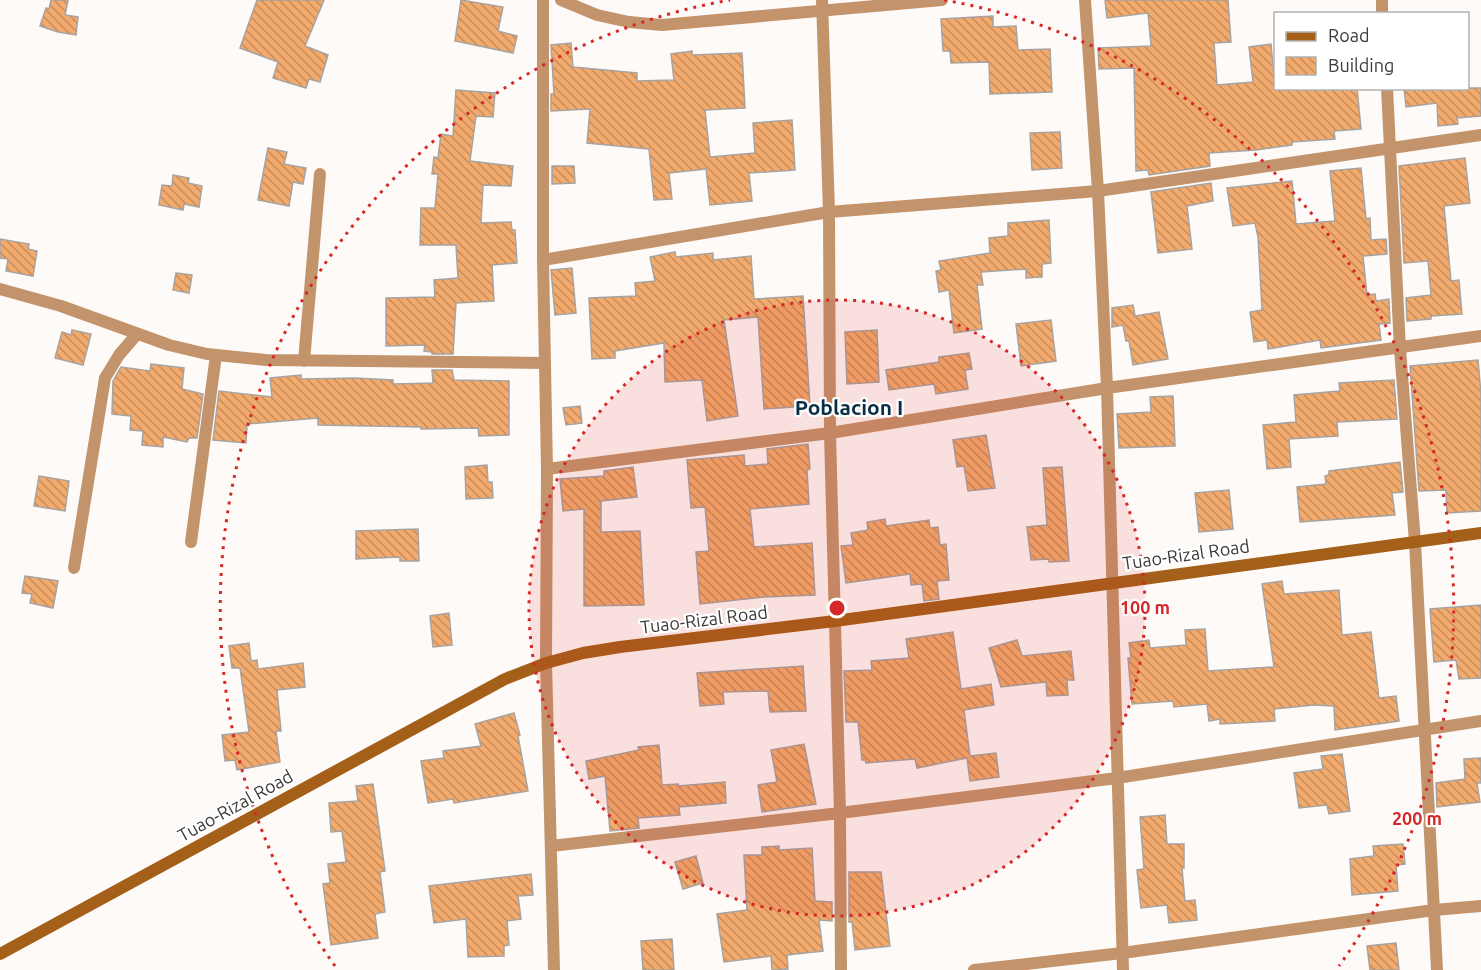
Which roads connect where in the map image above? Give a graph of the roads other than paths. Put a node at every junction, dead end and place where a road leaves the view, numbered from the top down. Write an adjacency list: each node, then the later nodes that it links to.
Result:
1 (543, 0): 12 (street)
2 (561, 0): 5 (street)
3 (942, 0): 5 (street)
4 (1085, 0): 10 (street)
5 (823, 5): 11 (street)
6 (1387, 90): 8 (street)
7 (1481, 135): 8 (street)
8 (1390, 147): 10 (street); 16 (street)
9 (320, 174): 18 (street)
10 (1098, 191): 11 (street); 20 (street)
11 (829, 212): 12 (street); 21 (street)
12 (543, 260): 19 (street)
13 (0, 289): 14 (street)
14 (137, 334): 17 (street); 26 (street)
15 (1481, 336): 16 (street)
16 (1400, 349): 20 (street); 25 (street)
17 (216, 355): 18 (street); 24 (street)
18 (304, 361): 19 (street)
19 (545, 363): 22 (street)
20 (1107, 388): 21 (street); 27 (street)
21 (830, 433): 22 (street); 28 (street)
22 (547, 469): 29 (street)
23 (1481, 533): 25 (main road, Tuao-Rizal Road)
24 (191, 542)
25 (1415, 542): 27 (main road, Tuao-Rizal Road); 31 (street)
26 (74, 568)
27 (1112, 582): 28 (main road, Tuao-Rizal Road); 32 (street)
28 (835, 621): 29 (main road, Tuao-Rizal Road); 33 (street)
29 (546, 663): 34 (street); 38 (main road, Tuao-Rizal Road)
30 (1481, 721): 31 (street)
31 (1423, 731): 32 (street); 36 (street)
32 (1116, 778): 33 (street); 37 (street)
33 (840, 813): 34 (street); 40 (street)
34 (551, 846): 39 (street)
35 (1481, 906): 36 (street)
36 (1434, 910): 37 (street); 43 (street)
37 (1122, 953): 41 (street); 42 (street)
38 (0, 954)
39 (554, 970)
40 (841, 970)
41 (974, 970)
42 (1123, 970)
43 (1437, 970)

